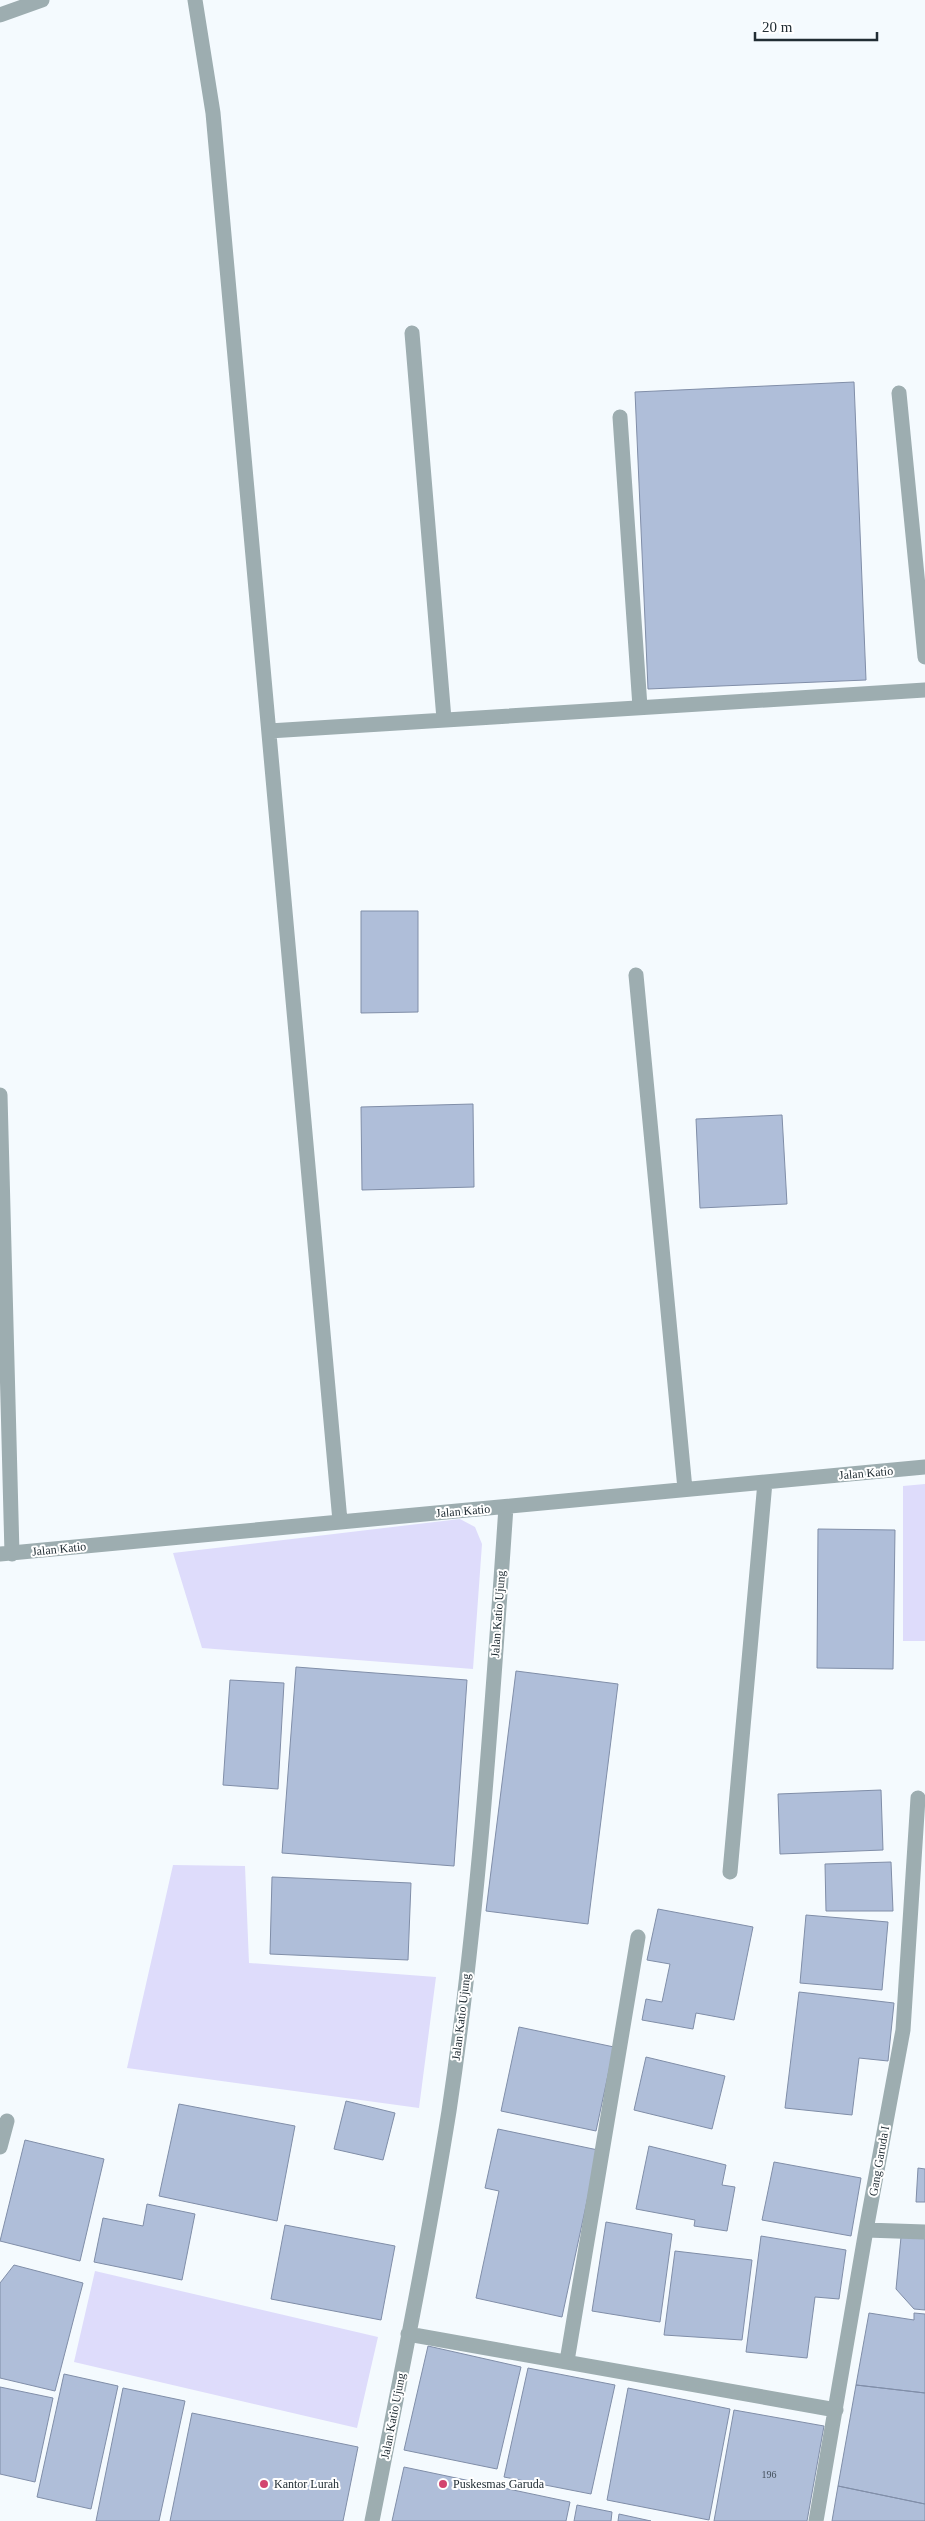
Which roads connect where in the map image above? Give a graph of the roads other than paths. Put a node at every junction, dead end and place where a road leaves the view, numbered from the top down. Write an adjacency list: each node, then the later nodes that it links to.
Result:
1 (42, 0): 3 (street)
2 (195, 0): 11 (street)
3 (0, 15)
4 (412, 333): 10 (street)
5 (899, 393): 7 (street)
6 (620, 417): 9 (street)
7 (925, 657)
8 (925, 690): 9 (street)
9 (640, 707): 10 (street)
10 (444, 719): 11 (street)
11 (269, 731): 18 (street)
12 (636, 975): 16 (street)
13 (0, 1095): 19 (street)
14 (925, 1467): 15 (street, Jalan Katio)
15 (765, 1482): 16 (street, Jalan Katio); 21 (street)
16 (685, 1489): 17 (street, Jalan Katio)
17 (506, 1507): 18 (street, Jalan Katio); 27 (street, Jalan Katio Ujung)
18 (340, 1521): 19 (street, Jalan Katio)
19 (6, 1554)
20 (918, 1798): 25 (street, Gang Garuda I)
21 (730, 1872)
22 (638, 1937): 28 (street)
23 (7, 2121): 24 (street)
24 (0, 2147)
25 (866, 2230): 26 (street); 29 (street, Gang Garuda I)
26 (925, 2232)
27 (408, 2334): 28 (street); 30 (street, Jalan Katio Ujung)
28 (567, 2361): 29 (street)
29 (836, 2410): 31 (street, Gang Garuda I)
30 (372, 2521)
31 (816, 2521)

